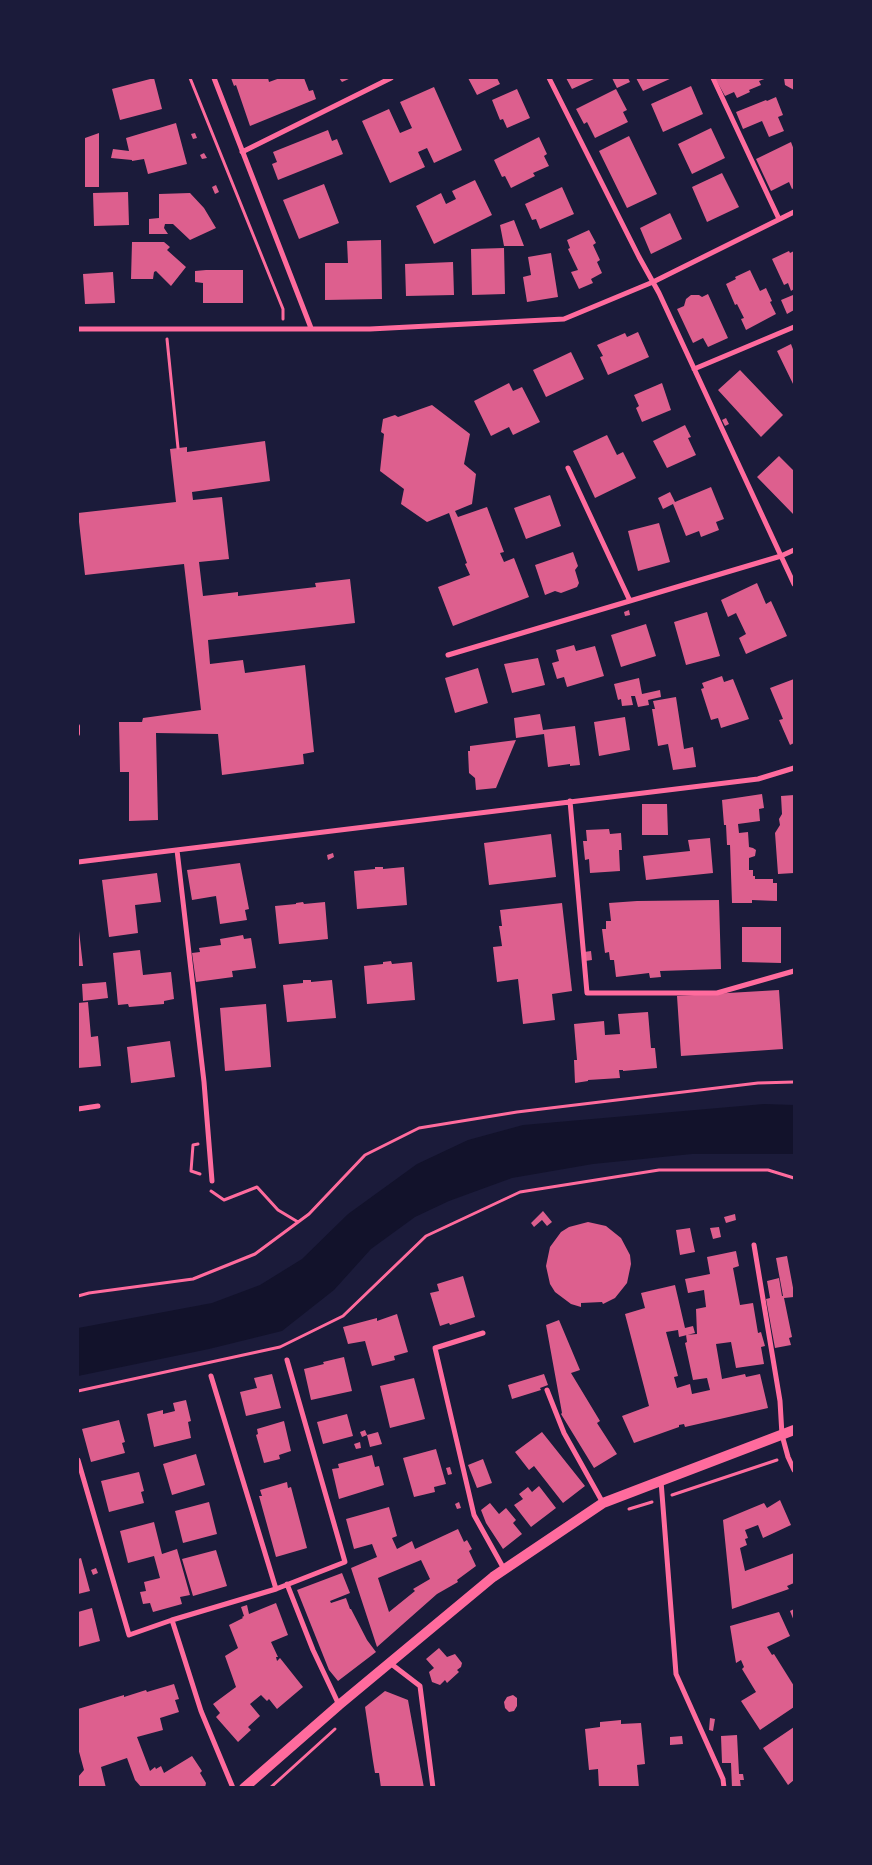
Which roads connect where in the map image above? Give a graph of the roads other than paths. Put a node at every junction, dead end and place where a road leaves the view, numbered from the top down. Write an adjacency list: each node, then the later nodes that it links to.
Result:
1 (214, 78): 5 (street)
2 (391, 78): 5 (street)
3 (549, 78): 8 (street)
4 (713, 78): 7 (street)
5 (242, 152): 10 (street)
6 (794, 212): 7 (street)
7 (779, 220): 8 (street)
8 (653, 282): 10 (street); 12 (street)
9 (794, 327): 12 (street)
10 (311, 328): 11 (street)
11 (78, 329)
12 (694, 369): 15 (street)
13 (568, 468): 17 (street)
14 (794, 550): 15 (street)
15 (781, 556): 16 (street); 17 (street)
16 (794, 584)
17 (630, 601): 18 (street)
18 (448, 655)
19 (78, 726): 20 (lane)
20 (78, 734)
21 (794, 768): 22 (street)
22 (570, 801): 23 (street); 25 (street)
23 (177, 850): 24 (street); 28 (street)
24 (78, 862)
25 (794, 971)
26 (98, 1106): 27 (street)
27 (78, 1109)
28 (212, 1181)
29 (754, 1245): 35 (street)
30 (483, 1333): 40 (street)
31 (287, 1360): 41 (street)
32 (211, 1376): 42 (street)
33 (547, 1390): 39 (street)
34 (794, 1430): 35 (main road)
35 (782, 1435): 37 (street); 38 (main road)
36 (78, 1460): 43 (street)
37 (794, 1470)
38 (660, 1481): 39 (main road); 49 (street)
39 (603, 1502): 40 (main road)
40 (504, 1569): 44 (main road)
41 (287, 1584): 42 (street); 45 (street)
42 (276, 1589): 43 (street)
43 (172, 1620): 46 (street)
44 (390, 1662): 45 (main road); 48 (street)
45 (339, 1705): 47 (main road)
46 (232, 1788)
47 (244, 1788)
48 (433, 1788)
49 (724, 1788)

